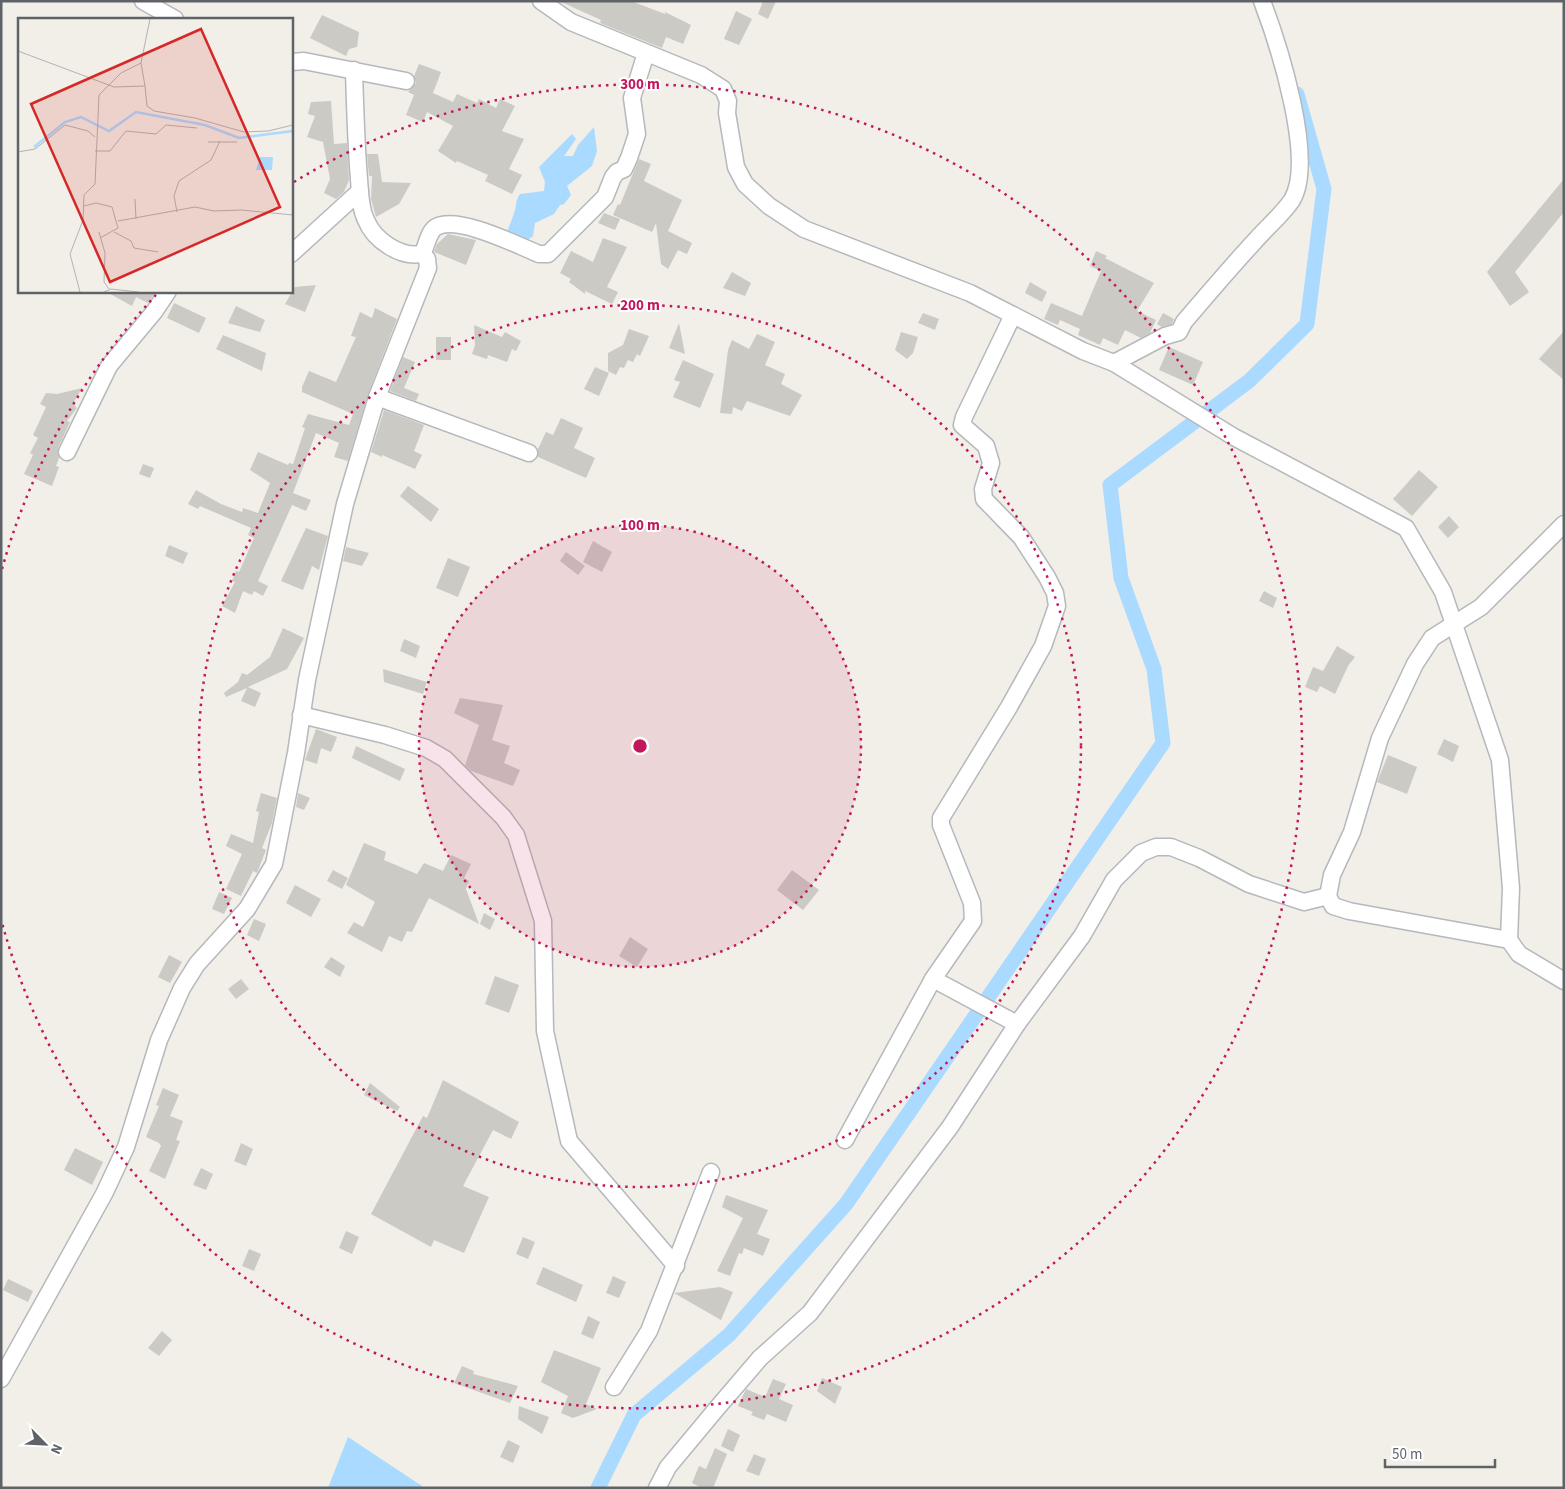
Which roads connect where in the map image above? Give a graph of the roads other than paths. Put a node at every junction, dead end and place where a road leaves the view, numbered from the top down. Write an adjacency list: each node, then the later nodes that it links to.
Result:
1 (143, 1): 4 (street)
2 (541, 1): 5 (street)
3 (1262, 1): 14 (street)
4 (172, 18)
5 (646, 52): 11 (street); 13 (street)
6 (292, 62): 7 (street)
7 (354, 70): 8 (street); 9 (street)
8 (406, 81)
9 (360, 191): 10 (street); 11 (street)
10 (292, 253)
11 (422, 254): 15 (street)
12 (167, 292): 16 (street)
13 (1013, 315): 14 (street); 23 (street)
14 (1114, 363): 19 (street)
15 (377, 397): 17 (street); 20 (street)
16 (67, 452)
17 (529, 453)
18 (1564, 524): 19 (street)
19 (1455, 625): 21 (street); 22 (street)
20 (301, 715): 28 (street); 29 (street)
21 (1328, 896): 22 (street); 25 (street)
22 (1509, 940): 24 (street)
23 (932, 979): 25 (street); 26 (street)
24 (1564, 981)
25 (1017, 1024): 31 (street)
26 (844, 1140)
27 (711, 1172): 28 (street)
28 (676, 1266): 30 (street)
29 (1, 1380)
30 (614, 1387)
31 (657, 1488)

